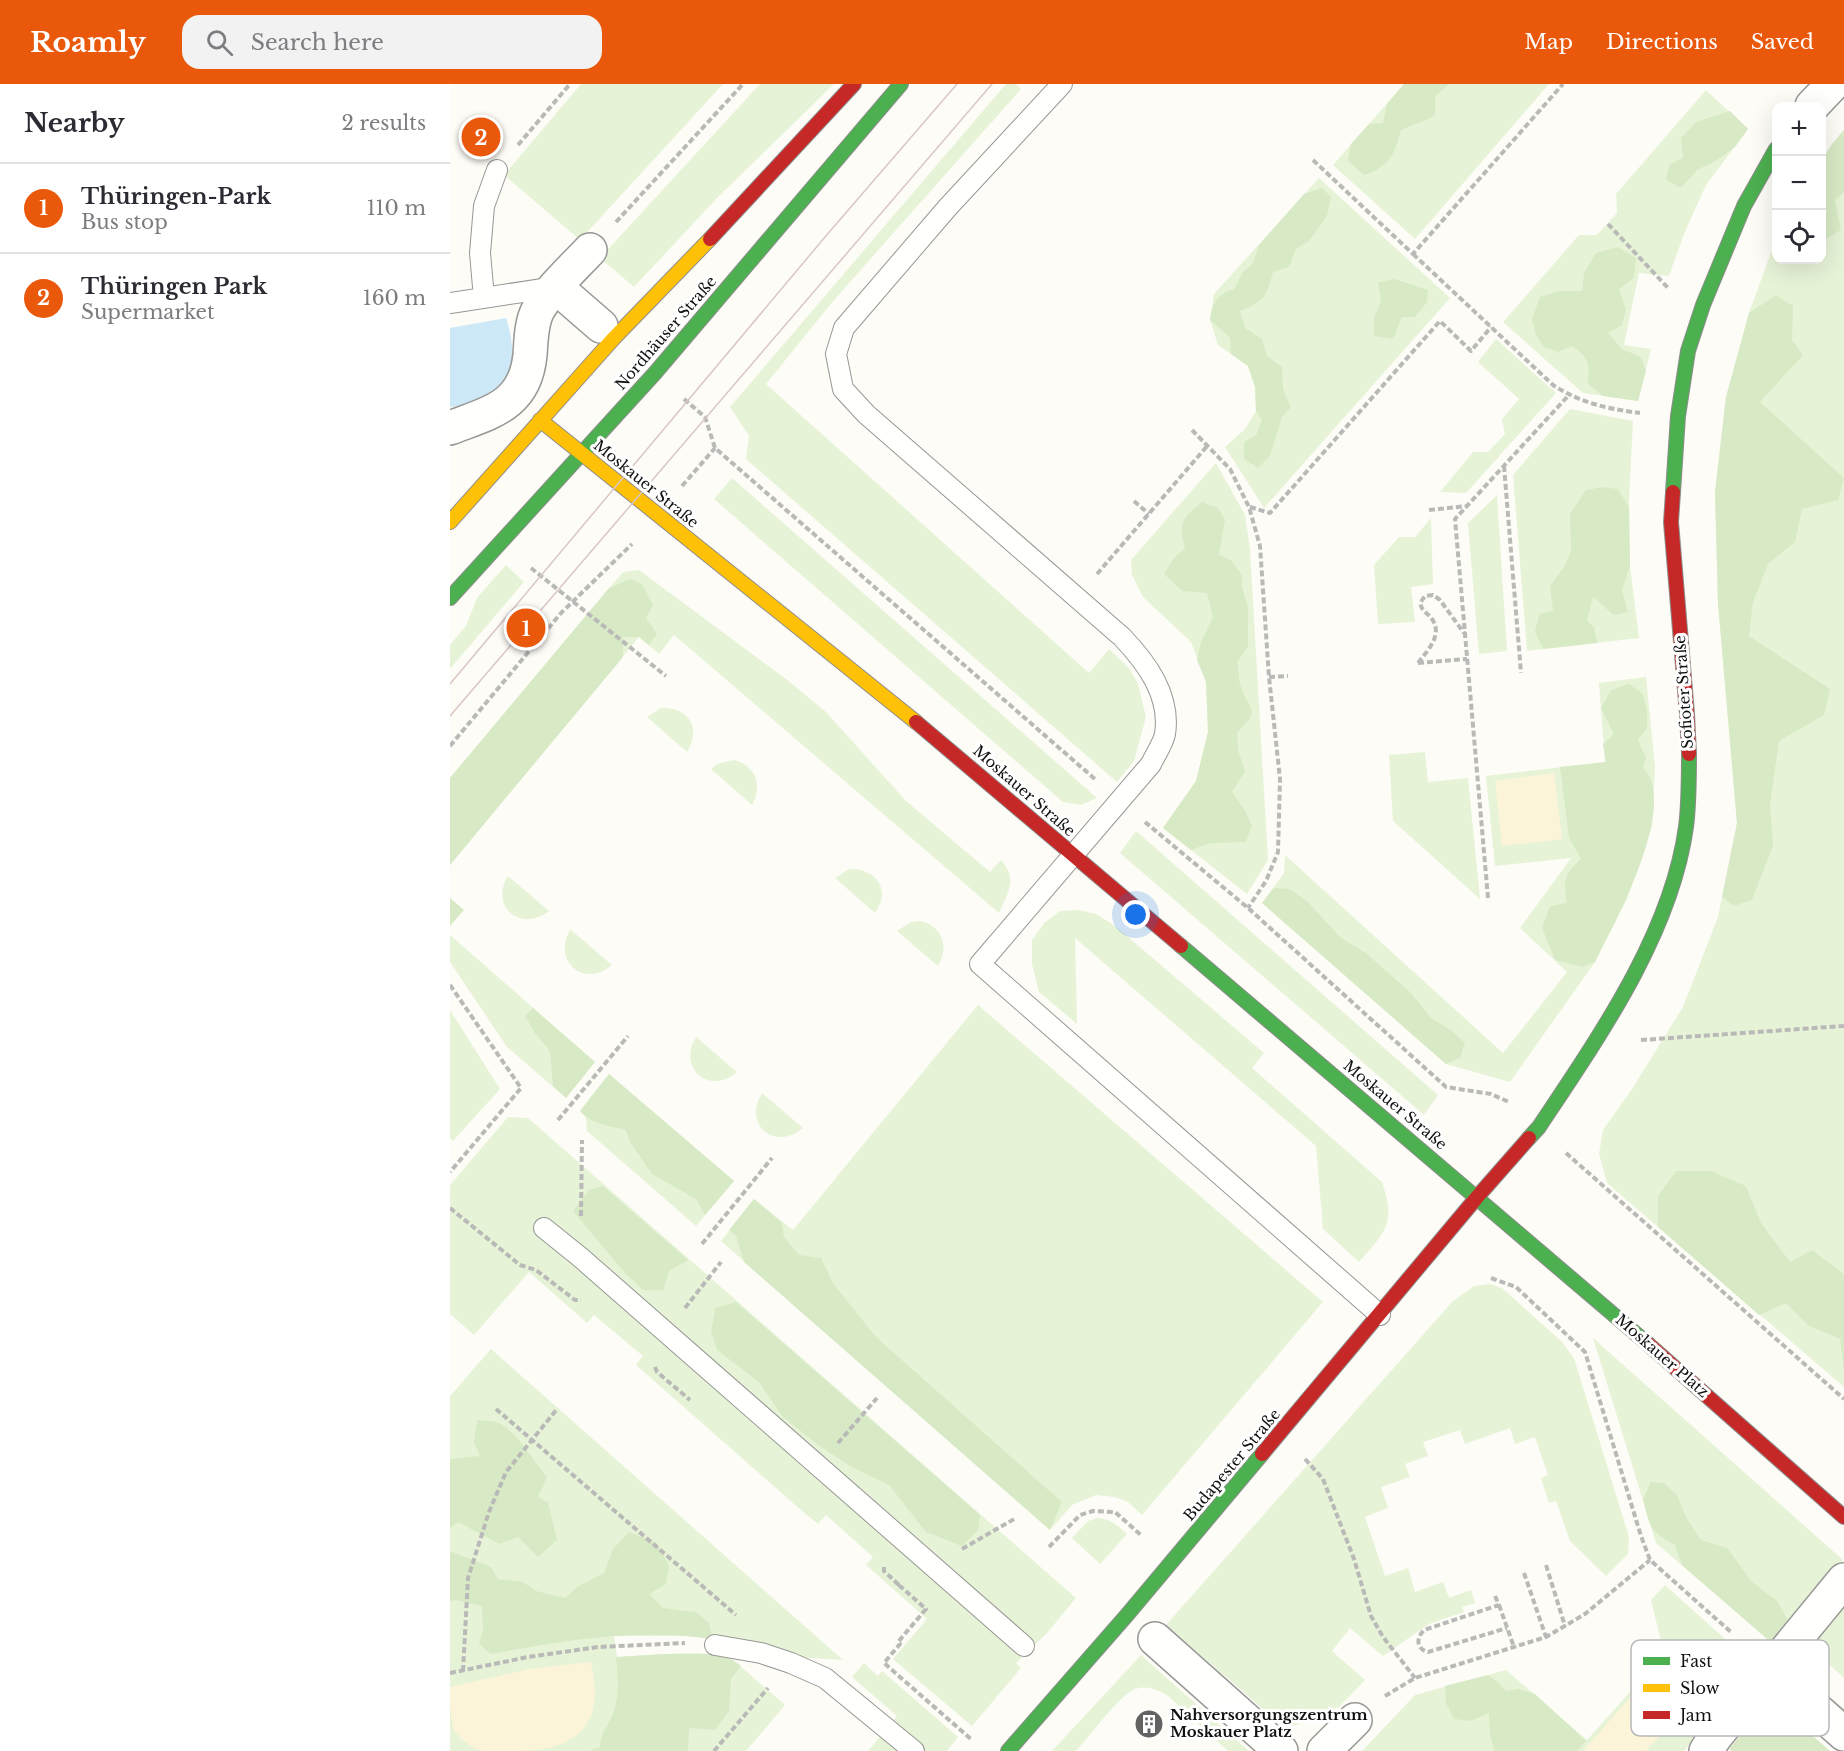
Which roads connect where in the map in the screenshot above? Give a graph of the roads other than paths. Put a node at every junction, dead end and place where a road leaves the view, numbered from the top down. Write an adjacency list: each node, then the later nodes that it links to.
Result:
1 (854, 84): 13 (street, Nordhäuser Straße)
2 (901, 84): 15 (street, Nordhäuser Straße)
3 (1062, 84): 18 (lane)
4 (1833, 84): 5 (street)
5 (1816, 102)
6 (1772, 156): 19 (street, Sofioter Straße)
7 (497, 170): 10 (lane)
8 (590, 250): 9 (street)
9 (556, 287): 10 (lane); 12 (street); 14 (street)
10 (484, 298): 11 (lane)
11 (450, 303)
12 (601, 326)
13 (540, 420): 15 (street, Moskauer Straße); 16 (street, Nordhäuser Straße)
14 (450, 428)
15 (581, 453): 17 (street, Nordhäuser Straße); 18 (street, Moskauer Straße)
16 (450, 522)
17 (450, 598)
18 (1074, 856): 19 (street, Moskauer Straße); 21 (lane)
19 (1478, 1196): 21 (street, Budapester Straße); 22 (street, Moskauer Platz)
20 (544, 1228): 28 (lane)
21 (1380, 1315): 24 (street, Budapester Straße)
22 (1844, 1517)
23 (1844, 1580): 26 (street)
24 (1127, 1615): 25 (lane); 34 (street, Budapester Straße)
25 (1155, 1639): 35 (street)
26 (1788, 1640)
27 (715, 1645): 33 (lane)
28 (1024, 1646)
29 (1355, 1720): 36 (street)
30 (1829, 1721): 31 (street)
31 (1844, 1734)
32 (1715, 1736): 37 (street)
33 (914, 1751)
34 (1008, 1751)
35 (1281, 1751)
36 (1324, 1751)
37 (1706, 1751)

